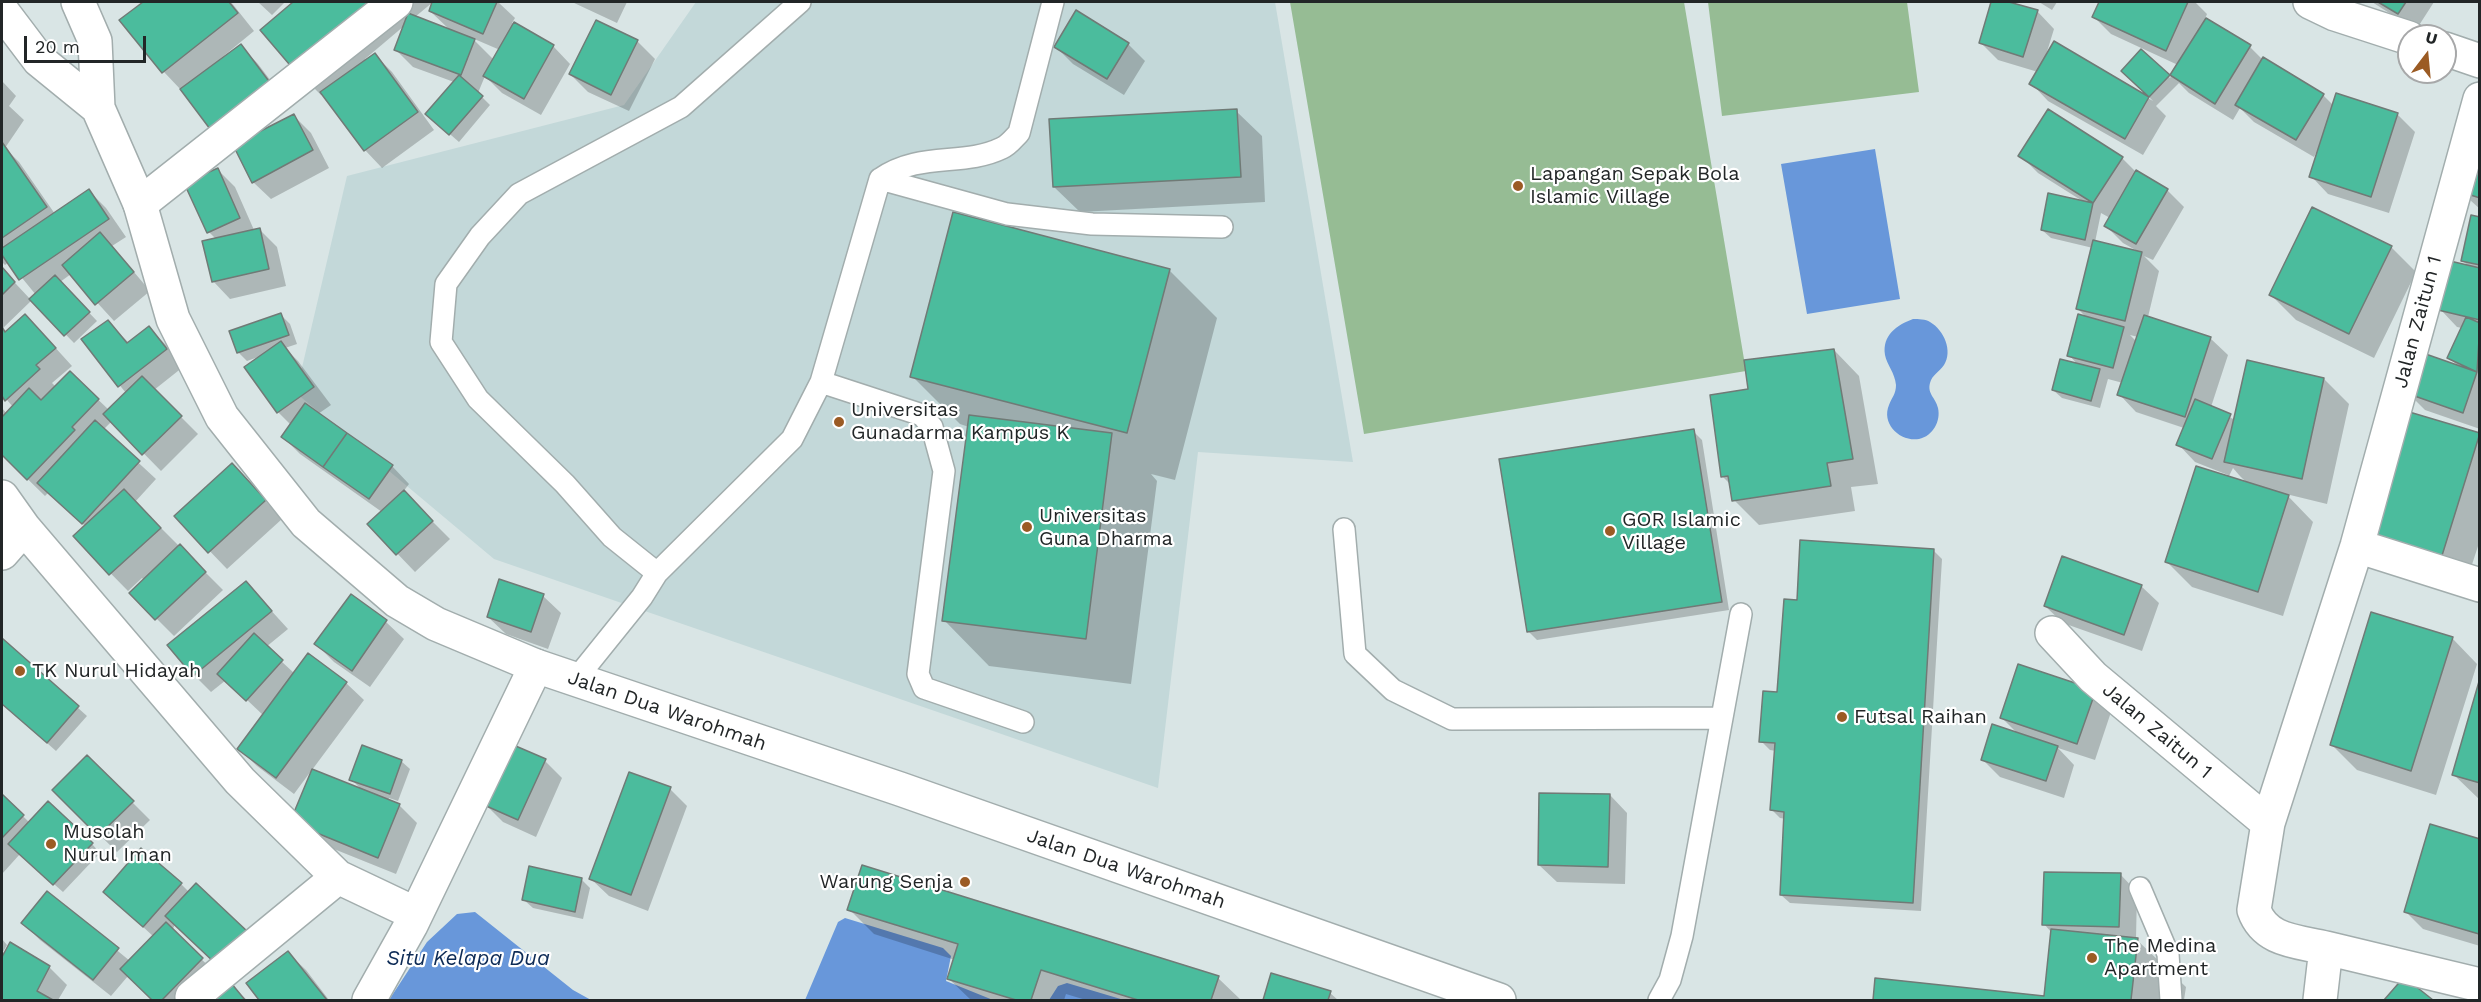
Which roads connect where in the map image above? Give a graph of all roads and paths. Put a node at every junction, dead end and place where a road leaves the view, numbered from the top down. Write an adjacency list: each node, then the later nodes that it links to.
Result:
1 (78, 2): 11 (street, Jalan Dua Warohmah)
2 (396, 2): 13 (street)
3 (800, 2): 21 (lane)
4 (1053, 2): 12 (lane)
5 (2310, 2): 7 (street)
6 (2, 11): 11 (street, Jalan Dua Warohmah)
7 (2397, 34)
8 (2457, 54): 9 (street)
9 (2480, 61)
10 (2480, 99): 19 (street, Jalan Zaitun 1)
11 (98, 108): 13 (street, Jalan Dua Warohmah)
12 (880, 179): 14 (lane); 15 (lane)
13 (140, 204): 25 (street, Jalan Dua Warohmah)
14 (1222, 227)
15 (821, 382): 21 (lane); 28 (lane)
16 (2, 497): 17 (street)
17 (24, 528): 20 (street); 30 (street)
18 (1344, 530): 27 (lane)
19 (2357, 546): 22 (street); 29 (street, Jalan Zaitun 1)
20 (2, 553)
21 (657, 573): 26 (lane)
22 (2480, 585)
23 (1741, 614): 27 (lane)
24 (2052, 633): 29 (street, Jalan Zaitun 1)
25 (536, 666): 26 (street, Jalan Dua Warohmah); 32 (street)
26 (576, 679): 37 (street, Jalan Dua Warohmah)
27 (1721, 718): 38 (lane)
28 (1023, 722)
29 (2268, 823): 33 (street, Jalan Zaitun 1)
30 (338, 877): 32 (street); 35 (street)
31 (2140, 888): 39 (lane)
32 (416, 914): 36 (street)
33 (2325, 948): 34 (street, Jalan Zaitun 1); 40 (street)
34 (2480, 985)
35 (192, 997)
36 (369, 1000)
37 (1499, 1000)
38 (1659, 1000)
39 (2171, 1000)
40 (2320, 1000)

